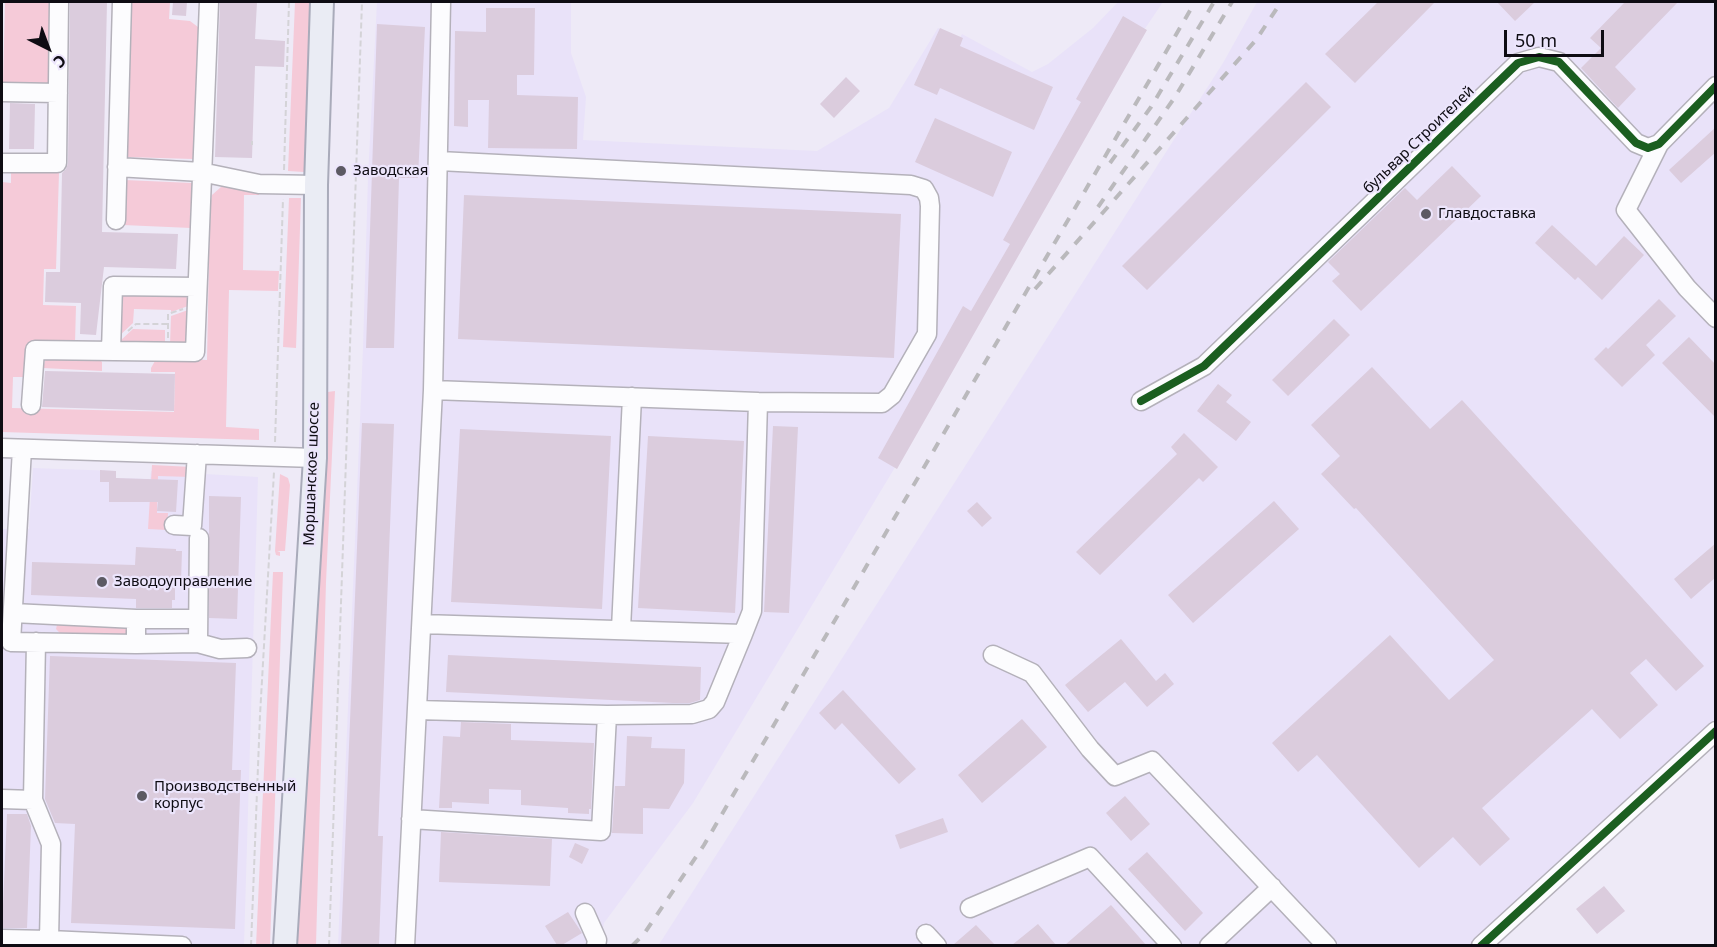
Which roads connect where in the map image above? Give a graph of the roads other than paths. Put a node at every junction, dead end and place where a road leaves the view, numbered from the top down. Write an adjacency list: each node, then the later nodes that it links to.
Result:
1 (59, 2): 8 (street)
2 (122, 2): 12 (street)
3 (209, 2): 13 (street)
4 (322, 2): 14 (main road, Моршанское шоссе)
5 (441, 2): 11 (street)
6 (1716, 86): 9 (street)
7 (2, 92): 8 (street)
8 (58, 93): 10 (street)
9 (1659, 144): 17 (street); 21 (street, бульвар Строителей)
10 (2, 162)
11 (439, 162): 19 (street); 22 (street)
12 (117, 168): 13 (street); 15 (street)
13 (201, 172): 14 (street); 16 (street)
14 (316, 185): 27 (main road, Моршанское шоссе)
15 (116, 220)
16 (197, 296): 18 (street); 18 (street)
17 (1716, 318)
18 (111, 349): 23 (street)
19 (433, 390): 20 (street); 33 (street)
20 (632, 397): 22 (street); 34 (street)
21 (1141, 401)
22 (758, 402): 35 (street)
23 (31, 405)
24 (2, 448): 25 (street)
25 (22, 449): 26 (street); 30 (street)
26 (196, 454): 27 (street); 28 (street)
27 (315, 458): 53 (main road, Моршанское шоссе)
28 (174, 525)
29 (199, 538): 32 (street)
30 (13, 613): 31 (street); 36 (street)
31 (136, 619): 32 (street); 38 (street)
32 (198, 619): 37 (street)
33 (422, 624): 34 (street); 41 (street)
34 (621, 629): 35 (street)
35 (743, 634): 42 (street)
36 (36, 642): 38 (street); 45 (street)
37 (198, 643): 38 (street); 39 (street)
38 (136, 644)
39 (247, 648)
40 (993, 656): 47 (street)
41 (417, 710): 42 (street); 46 (street)
42 (607, 715): 46 (street)
43 (1716, 731): 59 (street)
44 (2, 799): 45 (street)
45 (33, 800): 51 (street)
46 (411, 819): 54 (street)
47 (1272, 887): 57 (street); 58 (street)
48 (970, 908): 56 (street)
49 (585, 914): 55 (street)
50 (2, 939): 51 (street)
51 (49, 940): 52 (street)
52 (182, 945)
53 (285, 945)
54 (405, 945)
55 (596, 945)
56 (1172, 945)
57 (1209, 945)
58 (1327, 945)
59 (1481, 945)

